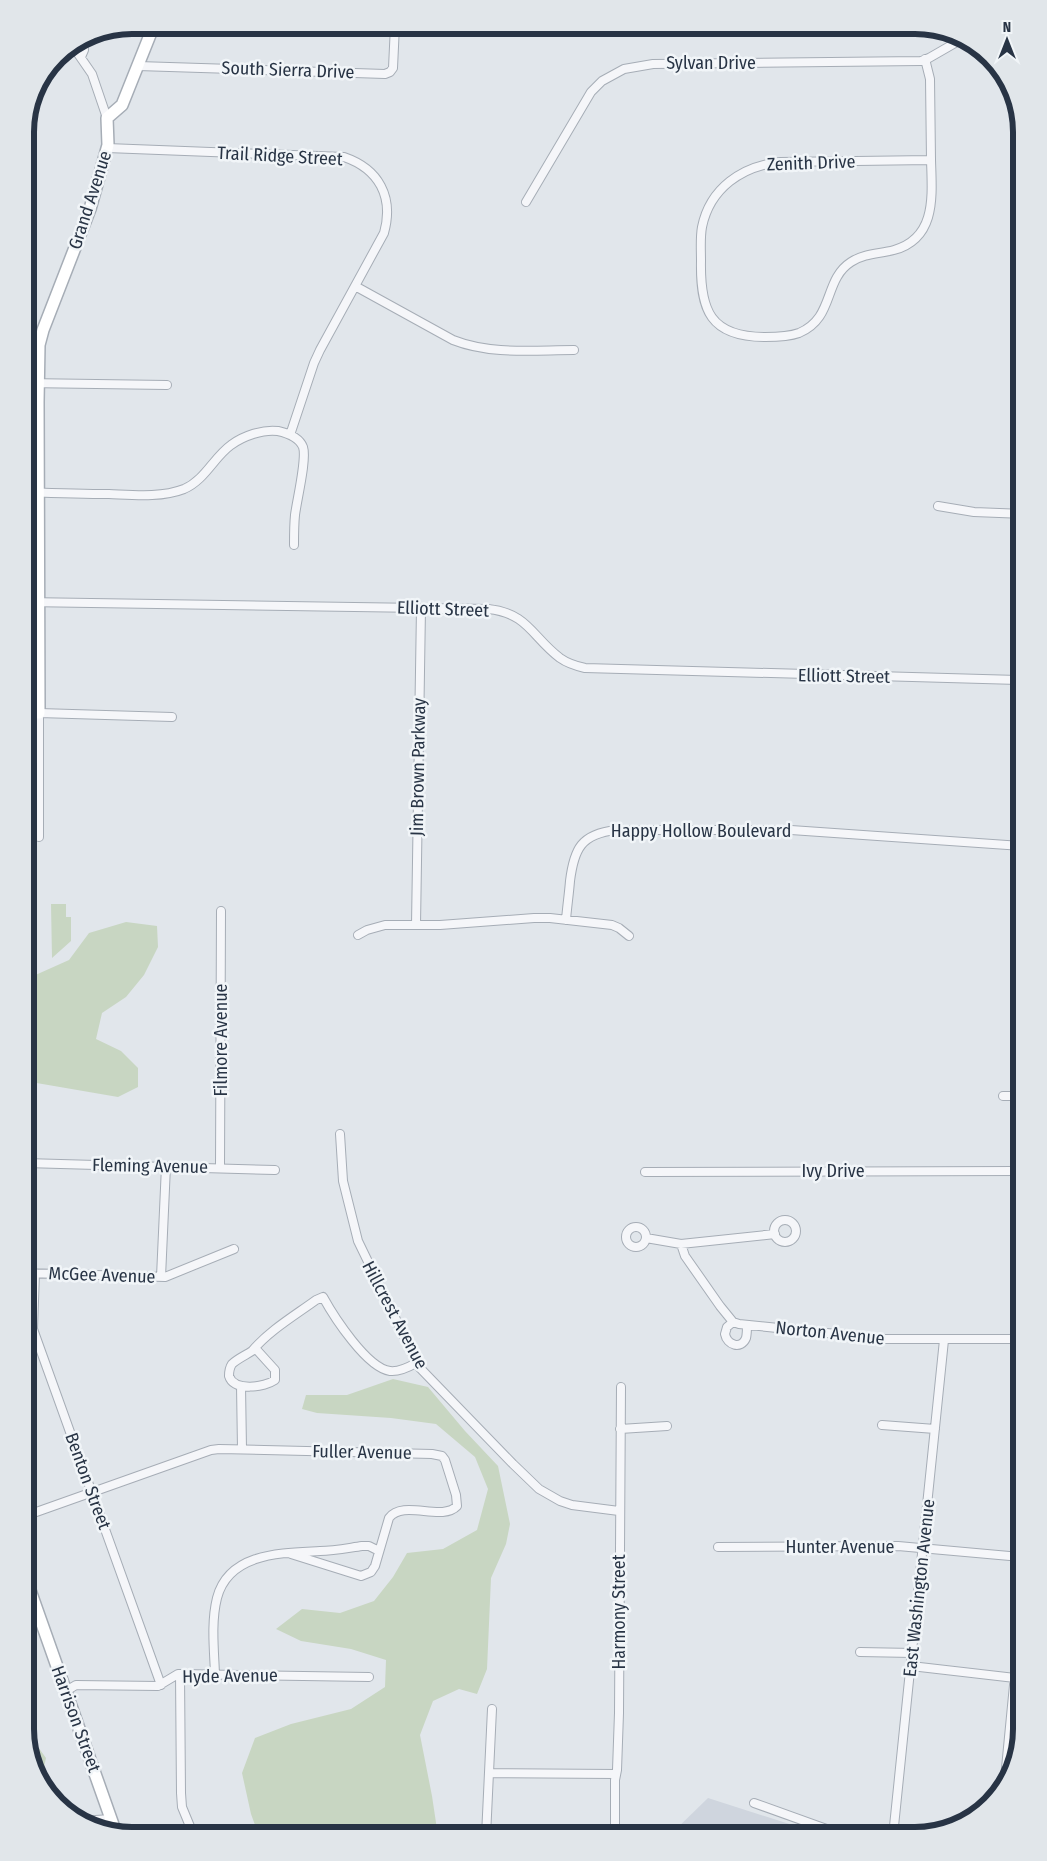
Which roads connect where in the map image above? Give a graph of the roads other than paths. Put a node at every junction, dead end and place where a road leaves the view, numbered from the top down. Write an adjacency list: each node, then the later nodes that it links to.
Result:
1 (150, 34): 8 (street)
2 (395, 34): 8 (street, South Sierra Drive)
3 (956, 43): 7 (street, Sylvan Drive)
4 (83, 47): 6 (street)
5 (76, 51): 6 (street)
6 (81, 57): 9 (street)
7 (925, 60): 11 (street, Zenith Drive); 12 (street, Sylvan Drive)
8 (138, 66): 9 (street)
9 (107, 118): 10 (street, Grand Avenue)
10 (107, 148): 13 (street, Trail Ridge Street); 16 (street, Grand Avenue)
11 (931, 160): 11 (street, Zenith Drive)
12 (526, 202)
13 (356, 286): 14 (street); 18 (street, Trail Ridge Street)
14 (574, 350)
15 (34, 383): 16 (street)
16 (38, 383): 17 (street); 20 (street, Grand Avenue)
17 (167, 385)
18 (290, 435): 20 (street); 23 (street)
19 (34, 493): 20 (street)
20 (38, 493): 25 (street, Grand Avenue)
21 (938, 506): 22 (street)
22 (1013, 514)
23 (294, 545)
24 (34, 603): 25 (street, Elliott Street)
25 (38, 603): 26 (street, Elliott Street); 29 (street, Grand Avenue)
26 (421, 608): 27 (street, Elliott Street); 35 (street, Jim Brown Parkway)
27 (1013, 680)
28 (34, 713): 29 (street)
29 (39, 713): 30 (street); 31 (street)
30 (172, 716)
31 (39, 837)
32 (1013, 845): 34 (street, Happy Hollow Boulevard)
33 (221, 911): 43 (street, Filmore Avenue)
34 (566, 920): 35 (street); 37 (street)
35 (416, 925): 36 (street)
36 (358, 935)
37 (629, 936)
38 (1003, 1096): 39 (street)
39 (1013, 1096)
40 (340, 1134): 59 (street, Hillcrest Avenue)
41 (34, 1163): 42 (street, Fleming Avenue)
42 (166, 1166): 43 (street, Fleming Avenue); 52 (street)
43 (220, 1168): 44 (street, Fleming Avenue)
44 (275, 1170)
45 (1013, 1171): 46 (street, Ivy Drive)
46 (645, 1172)
47 (775, 1234): 49 (street)
48 (646, 1238): 49 (street)
49 (681, 1244): 53 (street)
50 (234, 1248): 52 (street, McGee Avenue)
51 (34, 1273): 52 (street, McGee Avenue)
52 (161, 1277)
53 (734, 1322): 54 (street, Norton Avenue); 54 (street)
54 (747, 1325): 57 (street, Norton Avenue)
55 (34, 1332): 67 (street, Benton Street)
56 (1013, 1339): 57 (street, Norton Avenue)
57 (944, 1340): 65 (street, East Washington Avenue)
58 (255, 1348): 59 (street); 60 (street); 60 (street)
59 (416, 1363): 68 (street, Hillcrest Avenue)
60 (241, 1386): 66 (street)
61 (620, 1387): 64 (street, Harmony Street)
62 (882, 1425): 65 (street)
63 (667, 1426): 64 (street)
64 (620, 1429): 68 (street, Harmony Street)
65 (935, 1429): 71 (street, East Washington Avenue)
66 (242, 1449): 67 (street, Fuller Avenue); 72 (street, Fuller Avenue)
67 (92, 1492): 69 (street, Fuller Avenue); 83 (street, Benton Street)
68 (619, 1511): 89 (street, Harmony Street)
69 (34, 1513)
70 (718, 1547): 71 (street, Hunter Avenue)
71 (923, 1548): 74 (street, Hunter Avenue); 77 (street, East Washington Avenue)
72 (379, 1551): 73 (street); 73 (street, Fuller Avenue)
73 (291, 1554): 80 (street)
74 (1013, 1557)
75 (34, 1601): 84 (street, Harrison Street)
76 (860, 1652): 77 (street)
77 (912, 1653): 78 (street, East Washington Avenue)
78 (911, 1666): 82 (street); 98 (street, East Washington Avenue)
79 (180, 1674): 80 (street, Hyde Avenue); 83 (street, Hyde Avenue); 94 (street)
80 (214, 1674): 81 (street, Hyde Avenue)
81 (369, 1676)
82 (1013, 1678)
83 (161, 1685): 84 (street, Hyde Avenue)
84 (66, 1691): 91 (street, Harrison Street)
85 (1013, 1698): 87 (street)
86 (492, 1709): 88 (street)
87 (1006, 1765)
88 (489, 1773): 89 (street); 95 (street)
89 (616, 1774): 96 (street, Harmony Street)
90 (754, 1803): 97 (street)
91 (111, 1818): 92 (street); 93 (street, Harrison Street)
92 (93, 1819)
93 (113, 1825)
94 (190, 1827)
95 (486, 1827)
96 (615, 1827)
97 (821, 1827)
98 (894, 1827)

